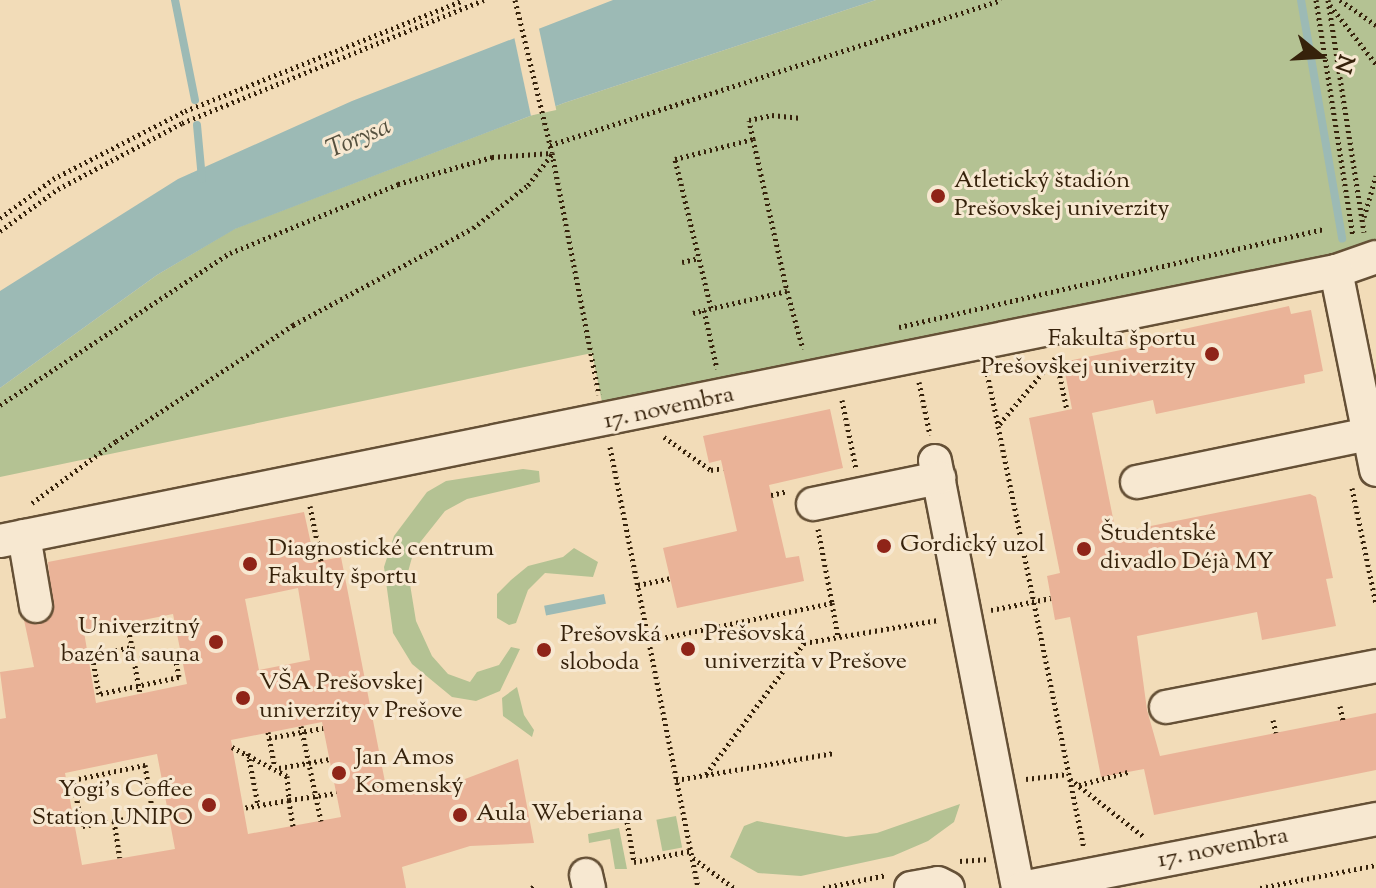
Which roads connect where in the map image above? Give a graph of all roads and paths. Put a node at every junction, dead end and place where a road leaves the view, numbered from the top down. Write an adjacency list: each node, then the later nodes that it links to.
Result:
1 (464, 0): 15 (path)
2 (484, 0): 18 (path)
3 (515, 0): 12 (path)
4 (1001, 0): 12 (path)
5 (1316, 0): 21 (path)
6 (1340, 0): 8 (path)
7 (1328, 1): 9 (path); 16 (path)
8 (1376, 25)
9 (1376, 64)
10 (799, 118): 11 (path)
11 (753, 139): 19 (path); 22 (path)
12 (550, 145): 13 (path)
13 (552, 153): 33 (path); 35 (path); 46 (path)
14 (1376, 176): 16 (path)
15 (0, 218)
16 (1363, 224): 21 (path)
17 (1325, 229): 25 (path)
18 (0, 231)
19 (699, 258): 20 (path); 23 (path)
20 (682, 262)
21 (1360, 262): 32 (street, 17. novembra); 38 (street)
22 (787, 291): 23 (path); 26 (path)
23 (708, 309): 24 (path); 32 (path)
24 (693, 313)
25 (893, 328)
26 (816, 346)
27 (1062, 349): 28 (path)
28 (1056, 357): 34 (path); 36 (path)
29 (984, 359): 36 (path)
30 (917, 373): 40 (path)
31 (840, 389): 41 (path)
32 (723, 398): 35 (street, 17. novembra)
33 (0, 405)
34 (1067, 410)
35 (605, 423): 46 (street, 17. novembra); 50 (path)
36 (998, 426): 52 (path)
37 (654, 429): 39 (path)
38 (1369, 434): 42 (street); 43 (street)
39 (723, 468)
40 (937, 470): 45 (street); 56 (street, 17. novembra)
41 (858, 477)
42 (1364, 477): 54 (path)
43 (1137, 482)
44 (771, 495): 45 (path)
45 (804, 497): 53 (path)
46 (16, 529): 55 (street)
47 (315, 531): 48 (path)
48 (321, 561)
49 (671, 578): 50 (path)
50 (638, 585): 59 (path)
51 (1051, 598): 52 (path)
52 (1035, 601): 56 (path); 80 (path)
53 (832, 603): 58 (path); 59 (path)
54 (1376, 604)
55 (36, 606)
56 (965, 615): 58 (path); 82 (street, 17. novembra)
57 (127, 623): 60 (path)
58 (838, 637): 79 (path)
59 (648, 641): 81 (path)
60 (132, 647): 61 (path); 63 (path)
61 (134, 660): 63 (path); 63 (path)
62 (1376, 666): 66 (street)
63 (139, 686): 64 (path)
64 (140, 694)
65 (1340, 706): 68 (path)
66 (1166, 707)
67 (1273, 720): 71 (path)
68 (1343, 720)
69 (323, 728): 70 (path)
70 (302, 729): 76 (path); 77 (path)
71 (1276, 733)
72 (232, 747): 73 (path)
73 (248, 753): 77 (path); 87 (path)
74 (834, 753): 79 (path)
75 (330, 759): 76 (path)
76 (309, 763): 77 (path); 85 (path)
77 (277, 767): 86 (path)
78 (1128, 772): 83 (path)
79 (706, 774): 81 (path)
80 (1069, 776): 82 (path); 83 (path); 95 (path)
81 (676, 780): 96 (path)
82 (998, 783): 105 (street, 17. novembra)
83 (1078, 785): 94 (path)
84 (336, 793): 85 (path)
85 (316, 796): 86 (path); 92 (path)
86 (289, 800): 87 (path); 93 (path)
87 (258, 805): 88 (path)
88 (243, 808)
89 (625, 810): 96 (path)
90 (1376, 819): 99 (street, 17. novembra)
91 (114, 821): 91 (path); 97 (path)
92 (321, 821)
93 (293, 826)
94 (1143, 836)
95 (1084, 848)
96 (691, 854): 101 (path); 102 (path)
97 (120, 858)
98 (1376, 865): 100 (path)
99 (1096, 880): 105 (street, 17. novembra)
100 (1291, 885): 106 (path)
101 (698, 888)
102 (734, 888)
103 (911, 888): 104 (street)
104 (948, 888)
105 (1020, 888)
106 (1260, 888)

